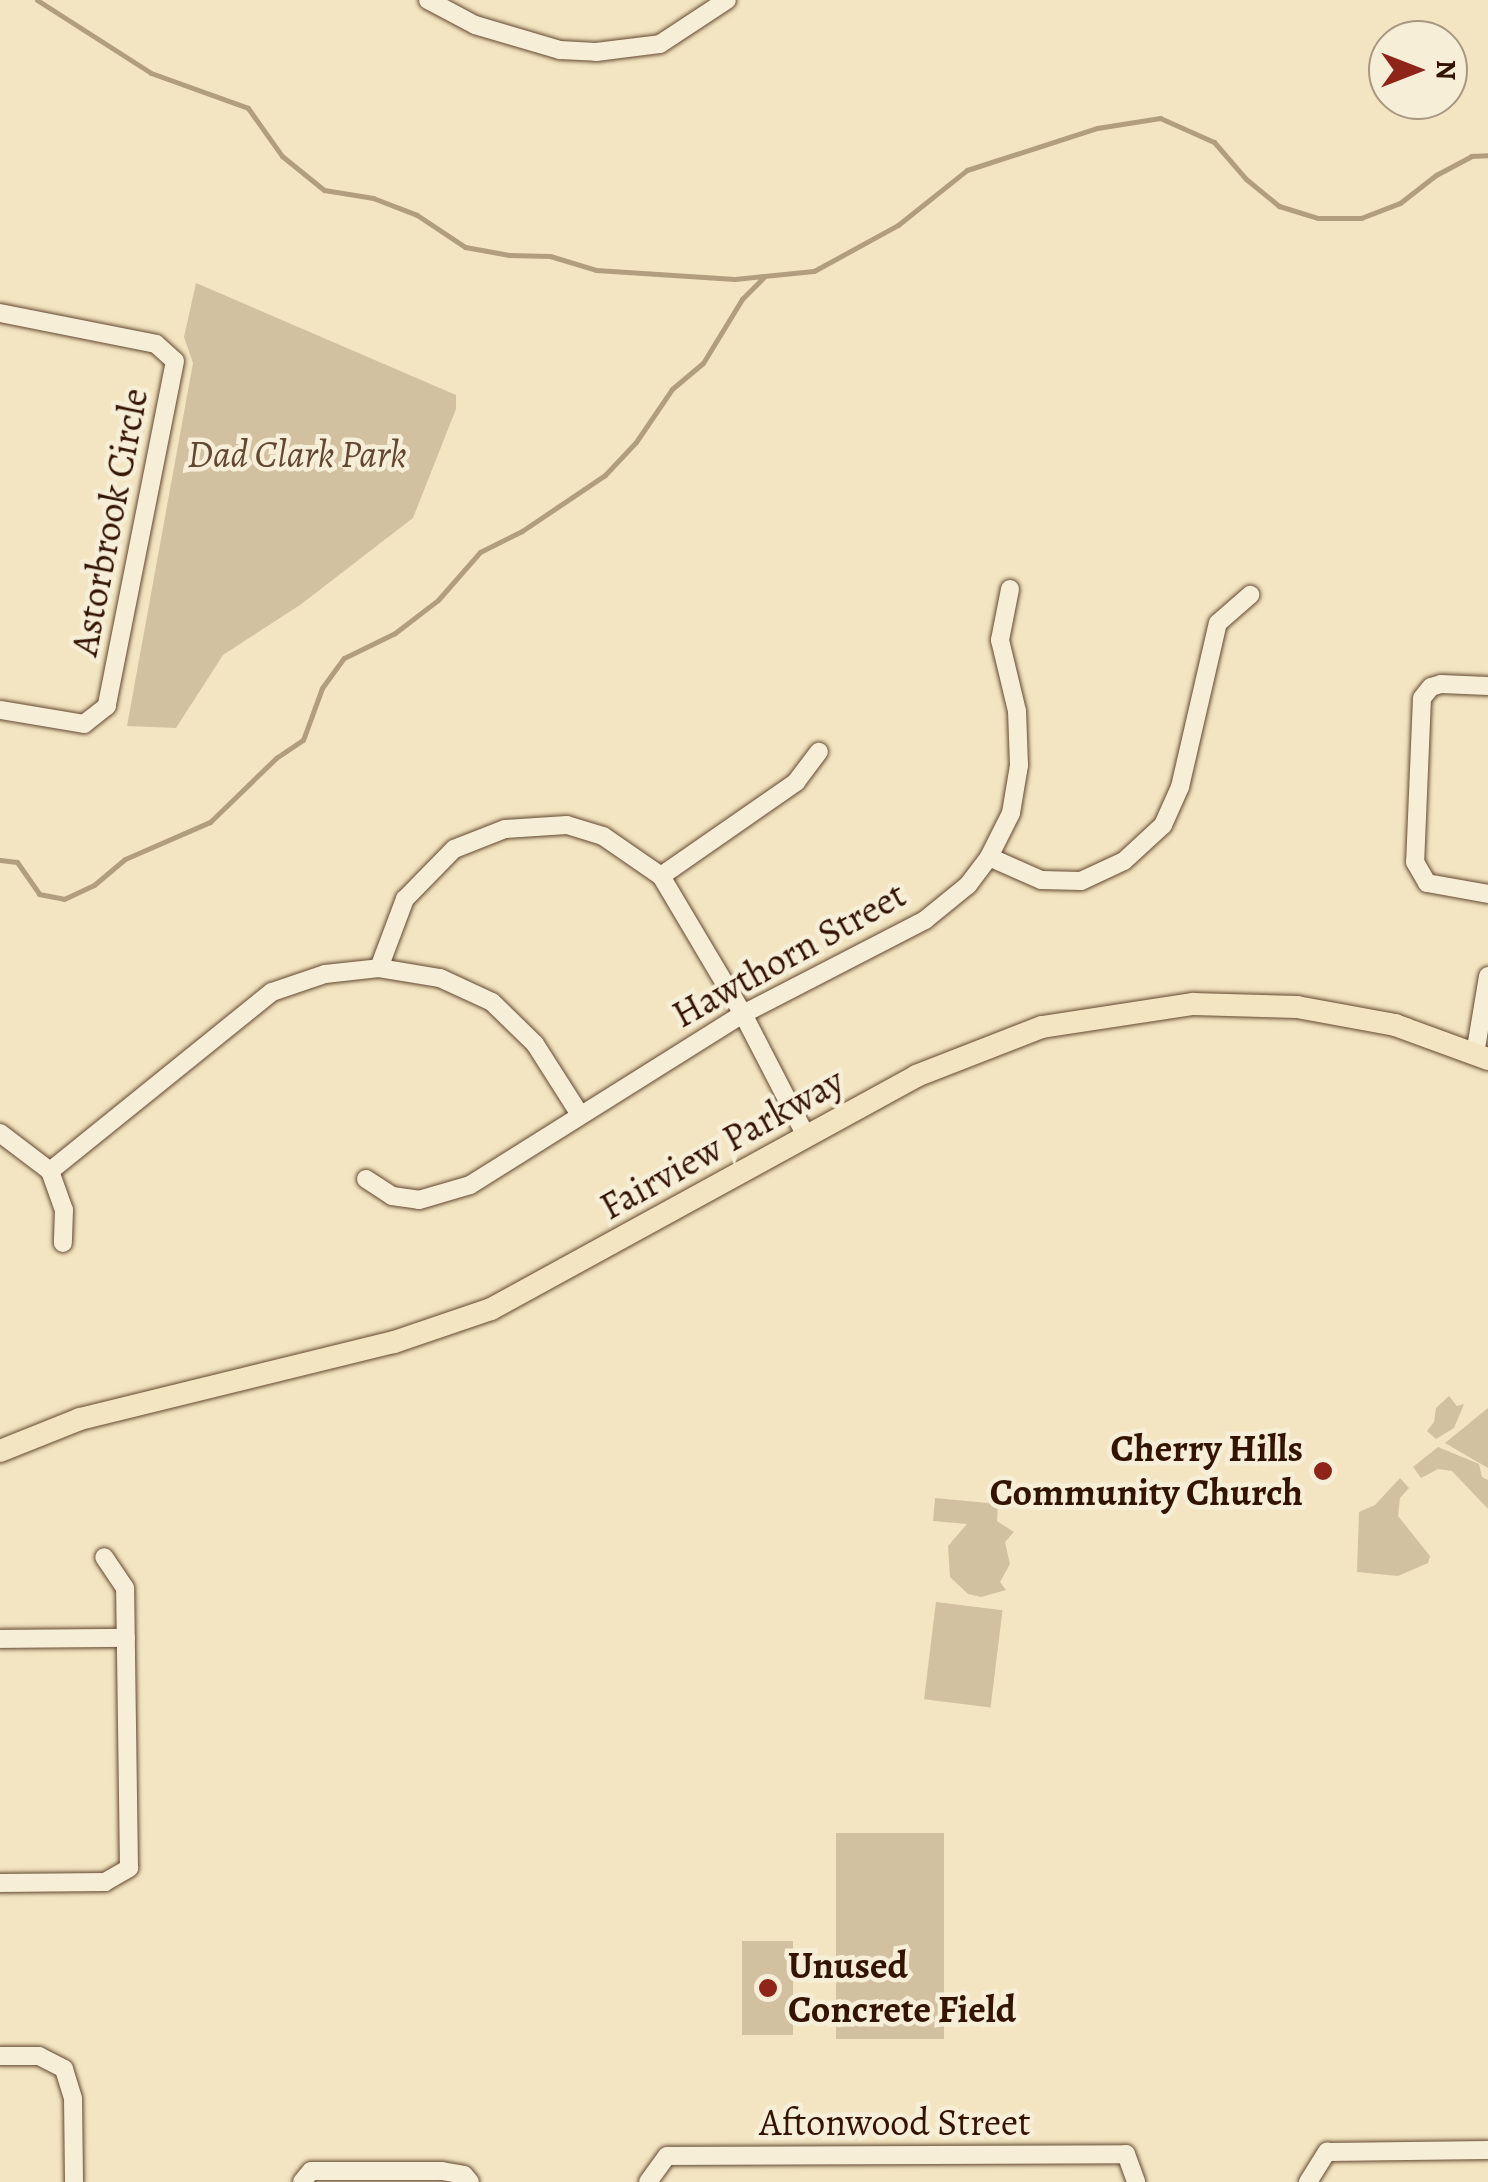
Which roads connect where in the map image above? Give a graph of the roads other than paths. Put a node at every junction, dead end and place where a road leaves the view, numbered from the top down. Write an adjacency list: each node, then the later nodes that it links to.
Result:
1 (428, 0): 2 (street)
2 (727, 0)
3 (0, 312): 7 (street, Astorbrook Circle)
4 (1010, 590): 9 (street, Hawthorn Street)
5 (1250, 595): 9 (street)
6 (1488, 686): 11 (street)
7 (0, 710)
8 (819, 752): 10 (street)
9 (990, 858): 14 (street, Hawthorn Street)
10 (661, 876): 12 (street); 14 (street)
11 (1488, 894)
12 (379, 968): 16 (street); 19 (street)
13 (1488, 976): 15 (street)
14 (743, 1014): 16 (street, Hawthorn Street); 18 (street)
15 (1482, 1057): 18 (main road, Fairview Parkway)
16 (579, 1113): 20 (street, Hawthorn Street)
17 (0, 1132): 19 (street)
18 (806, 1136): 22 (main road, Fairview Parkway)
19 (50, 1171): 21 (street)
20 (366, 1178)
21 (63, 1243)
22 (0, 1449)
23 (104, 1557): 24 (street)
24 (126, 1638): 25 (street); 26 (street)
25 (0, 1639)
26 (0, 1884)
27 (0, 2056): 29 (street)
28 (1488, 2150): 34 (street)
29 (74, 2182)
30 (302, 2182): 31 (street)
31 (470, 2182)
32 (648, 2182): 33 (street, Aftonwood Street)
33 (1136, 2182)
34 (1308, 2182)

